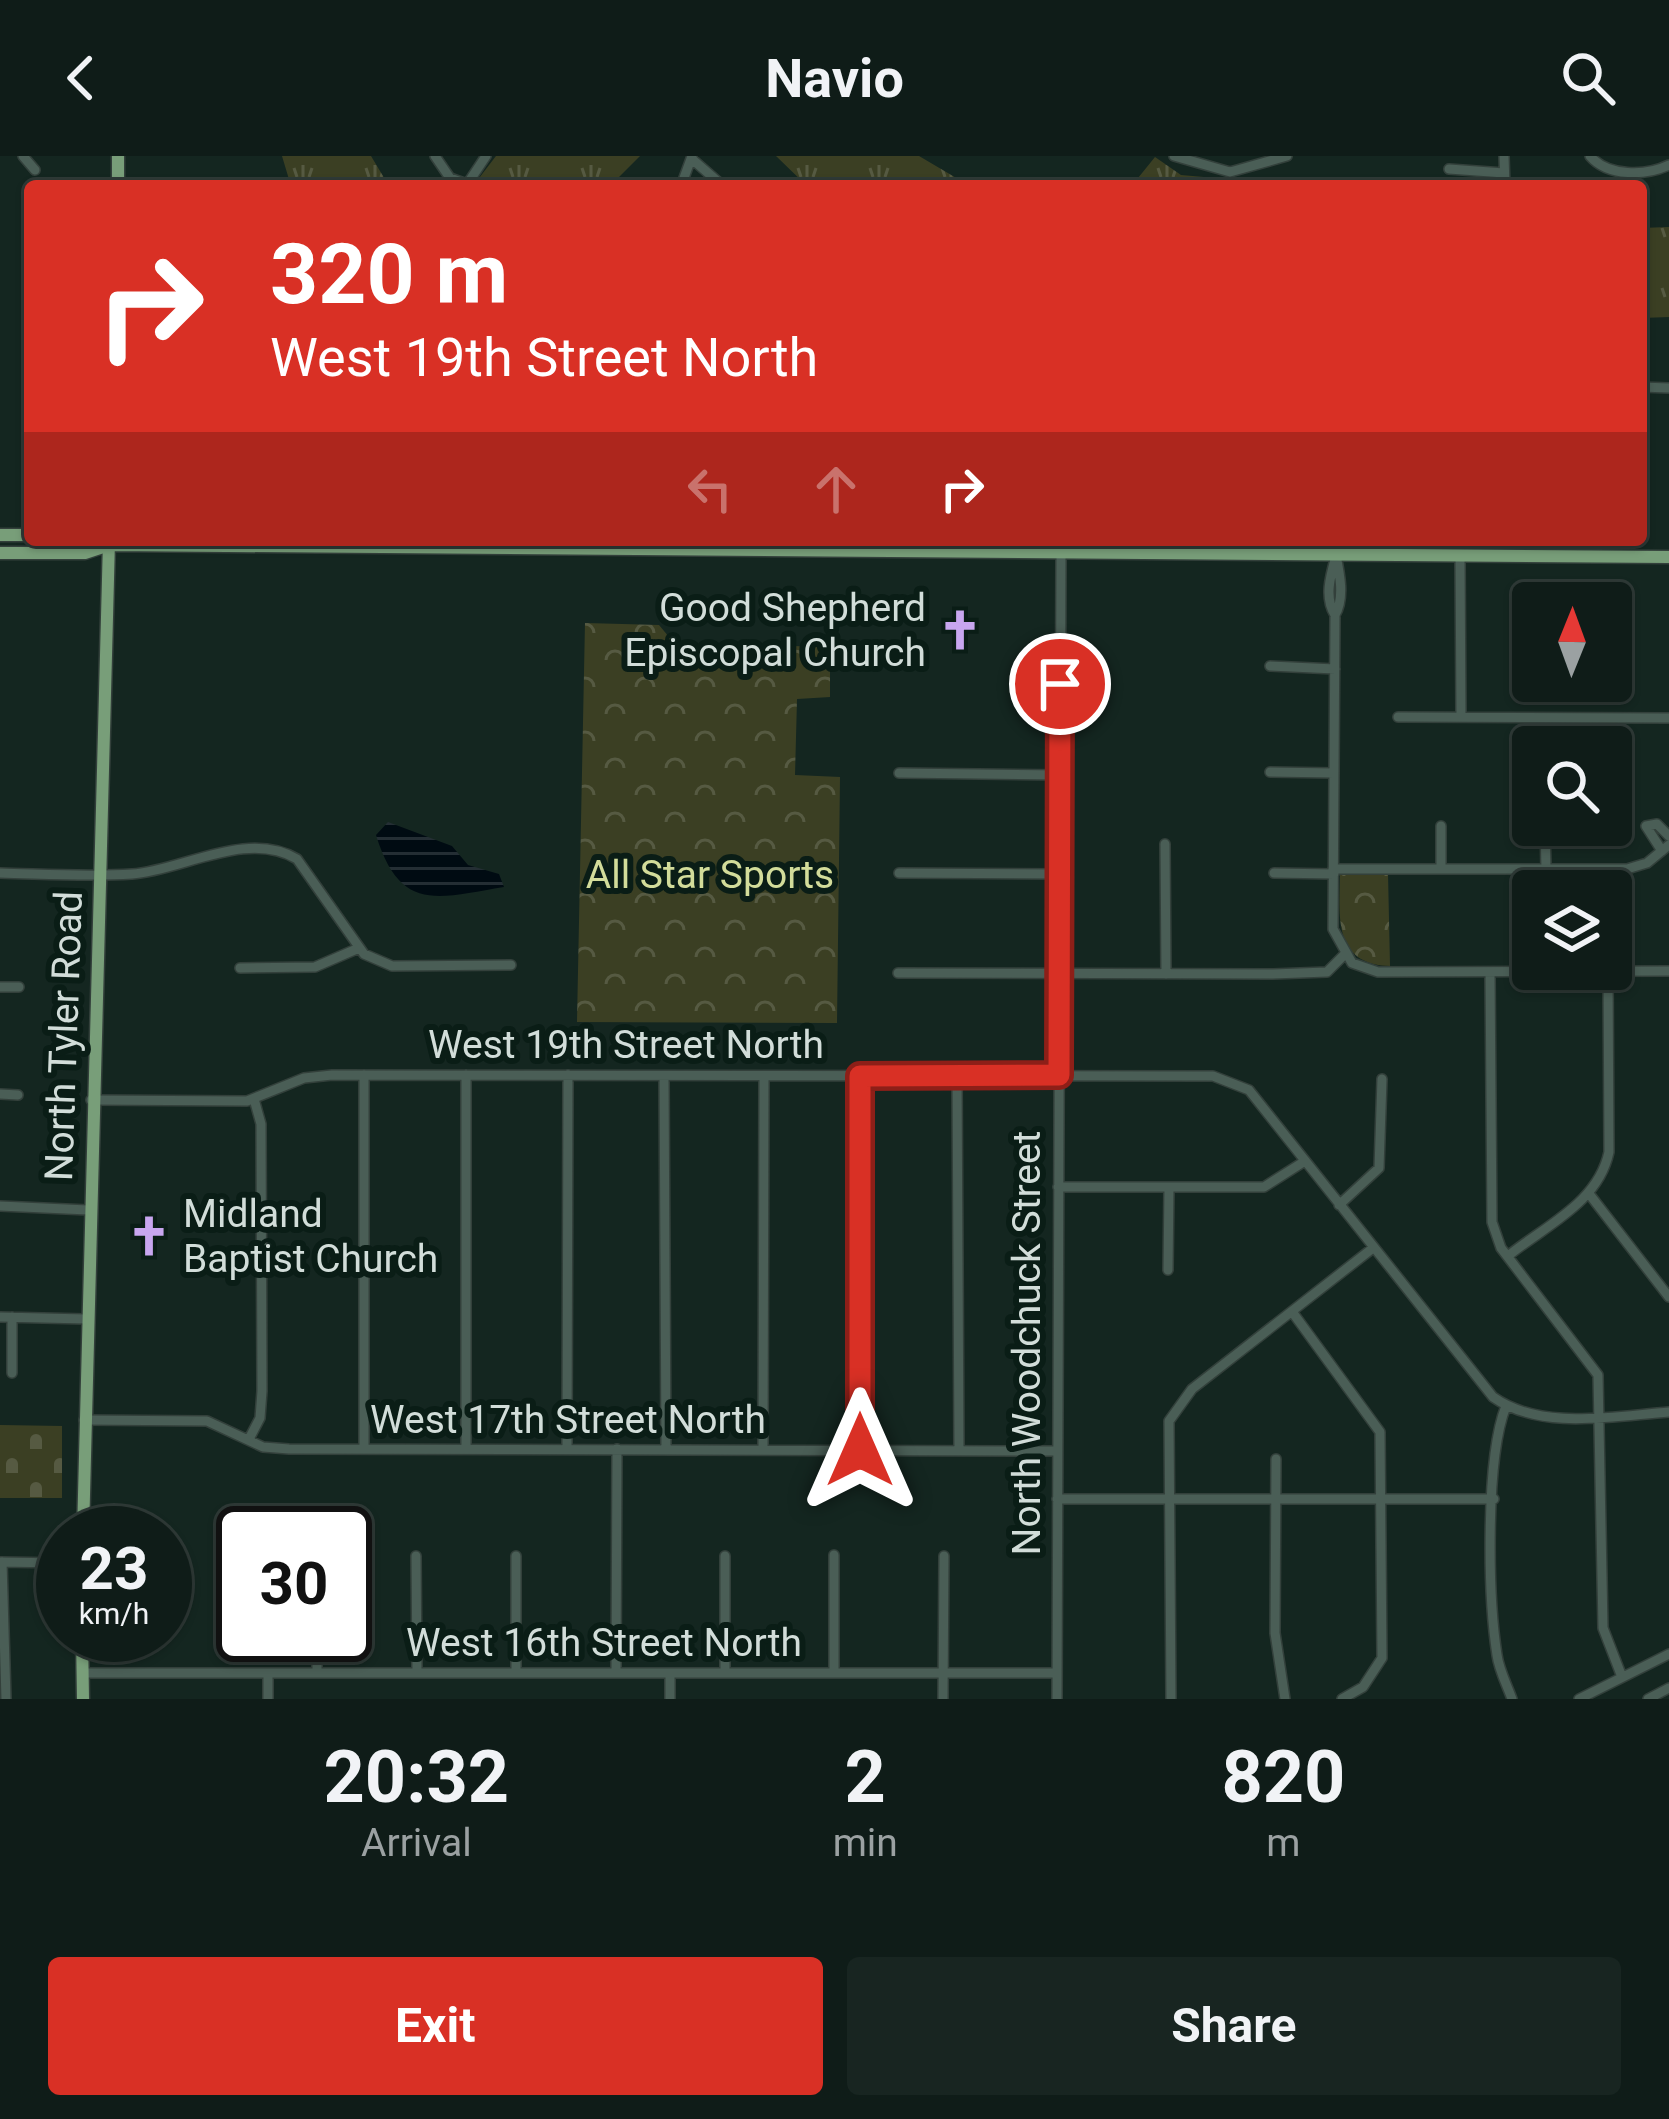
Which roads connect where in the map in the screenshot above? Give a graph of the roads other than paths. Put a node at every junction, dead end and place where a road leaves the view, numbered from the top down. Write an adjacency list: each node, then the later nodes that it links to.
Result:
1 (23, 156): 10 (street)
2 (435, 156): 12 (street)
3 (1174, 156): 4 (street)
4 (1287, 156)
5 (1504, 156): 11 (street)
6 (1590, 156): 8 (street)
7 (692, 158): 13 (street)
8 (1669, 165)
9 (1449, 169): 11 (street)
10 (35, 170)
11 (1504, 172): 14 (street)
12 (455, 180)
13 (716, 180)
14 (1505, 180)
15 (98, 546): 20 (main road)
16 (105, 546): 46 (main road, North Tyler Road)
17 (663, 546): 21 (main road)
18 (1337, 546): 22 (street)
19 (1540, 546): 24 (street)
20 (0, 553)
21 (1061, 556): 22 (main road); 34 (street, North Woodchuck Street)
22 (1336, 557): 23 (main road); 27 (street)
23 (1460, 557): 24 (main road); 29 (street)
24 (1541, 557): 25 (main road)
25 (1669, 557)
26 (1270, 666): 27 (street)
27 (1335, 668): 33 (street)
28 (1398, 717): 29 (street)
29 (1461, 717): 30 (street)
30 (1669, 718)
31 (1270, 772): 33 (street)
32 (899, 773): 34 (street)
33 (1334, 773): 41 (street)
34 (1060, 775): 45 (street, North Woodchuck Street)
35 (1441, 826): 39 (street)
36 (1165, 844): 57 (street)
37 (1666, 844): 40 (street)
38 (1545, 846): 40 (street)
39 (1441, 868): 40 (street); 41 (street)
40 (1546, 869)
41 (1333, 871): 44 (street); 48 (street)
42 (0, 873): 46 (street)
43 (899, 873): 45 (street)
44 (1274, 873)
45 (1060, 874): 56 (street, North Woodchuck Street)
46 (99, 875): 47 (street); 73 (main road, North Tyler Road)
47 (359, 948): 49 (street); 50 (street)
48 (1344, 955): 53 (street); 57 (street)
49 (511, 965)
50 (240, 968)
51 (1669, 971): 52 (street)
52 (1632, 972)
53 (1490, 973): 54 (street); 82 (street)
54 (1512, 973)
55 (898, 974): 56 (street)
56 (1059, 974): 57 (street); 65 (street, North Woodchuck Street)
57 (1166, 974)
58 (0, 986): 59 (street)
59 (19, 987)
60 (1608, 990): 77 (street)
61 (364, 1075): 62 (street, West 19th Street North); 72 (street, West 19th Street North); 95 (street)
62 (466, 1075): 63 (street, West 19th Street North); 96 (street)
63 (568, 1075): 66 (street, West 19th Street North); 97 (street)
64 (957, 1075): 65 (street, West 19th Street North); 68 (street, West 19th Street North); 102 (street)
65 (1059, 1075): 74 (street, West 19th Street North); 75 (street, North Woodchuck Street)
66 (664, 1076): 67 (street, West 19th Street North); 99 (street)
67 (764, 1076): 68 (street, West 19th Street North); 100 (street)
68 (860, 1076): 101 (street)
69 (1382, 1079): 78 (street)
70 (0, 1094): 71 (street)
71 (18, 1095)
72 (254, 1099): 73 (street, West 19th Street North); 94 (street)
73 (92, 1100): 80 (main road, North Tyler Road)
74 (1305, 1161): 76 (street); 78 (street)
75 (1058, 1186): 76 (street); 103 (street, North Woodchuck Street)
76 (1169, 1187): 83 (street)
77 (1590, 1196): 82 (street); 84 (street)
78 (1339, 1205): 81 (street)
79 (0, 1206): 80 (street)
80 (88, 1210): 88 (main road, North Tyler Road)
81 (1373, 1248): 86 (street); 90 (street)
82 (1508, 1256): 92 (street)
83 (1168, 1270)
84 (1664, 1282): 85 (street)
85 (1669, 1297)
86 (1293, 1312): 106 (street); 108 (street)
87 (6, 1317): 88 (street); 89 (street)
88 (86, 1319): 93 (main road, North Tyler Road)
89 (12, 1373)
90 (1506, 1406): 92 (street); 109 (street)
91 (1669, 1412): 92 (street)
92 (1601, 1417): 133 (street)
93 (84, 1420): 94 (street, West 17th Street North); 110 (main road, North Tyler Road)
94 (249, 1439): 95 (street, West 17th Street North)
95 (364, 1449): 96 (street, West 17th Street North)
96 (466, 1449): 97 (street, West 17th Street North)
97 (567, 1449): 98 (street, West 17th Street North)
98 (617, 1449): 99 (street, West 17th Street North); 127 (street)
99 (666, 1449): 100 (street, West 17th Street North)
100 (763, 1450): 101 (street, West 17th Street North)
101 (860, 1450): 102 (street, West 17th Street North)
102 (958, 1450): 103 (street, West 17th Street North)
103 (1058, 1451): 105 (street, North Woodchuck Street)
104 (1276, 1459): 107 (street)
105 (1057, 1499): 106 (street); 132 (street, North Woodchuck Street)
106 (1168, 1499): 107 (street); 141 (street)
107 (1276, 1499): 108 (street); 142 (street)
108 (1384, 1499): 109 (street); 143 (street)
109 (1494, 1499): 144 (street)
110 (83, 1506)
111 (835, 1555): 130 (street)
112 (416, 1556): 125 (street)
113 (516, 1556): 126 (street)
114 (725, 1556): 129 (street)
115 (944, 1556): 131 (street)
116 (1, 1562): 117 (street); 121 (street)
117 (36, 1563)
118 (1669, 1654): 133 (street)
119 (82, 1662): 122 (main road)
120 (317, 1662): 124 (street)
121 (2, 1670): 135 (street)
122 (82, 1673): 123 (street, West 16th Street North); 136 (main road)
123 (268, 1673): 124 (street, West 16th Street North); 137 (street)
124 (317, 1673): 125 (street, West 16th Street North)
125 (417, 1673): 126 (street, West 16th Street North)
126 (516, 1673): 127 (street, West 16th Street North)
127 (616, 1673): 128 (street, West 16th Street North)
128 (670, 1673): 129 (street, West 16th Street North); 138 (street)
129 (725, 1673): 130 (street, West 16th Street North)
130 (834, 1673): 131 (street, West 16th Street North)
131 (944, 1673): 132 (street, West 16th Street North); 139 (street)
132 (1055, 1673): 140 (street, North Woodchuck Street)
133 (1622, 1677): 145 (street)
134 (1669, 1688): 146 (street)
135 (5, 1699)
136 (83, 1699)
137 (268, 1699)
138 (670, 1699)
139 (944, 1699)
140 (1057, 1699)
141 (1171, 1699)
142 (1286, 1699)
143 (1342, 1699)
144 (1512, 1699)
145 (1580, 1699)
146 (1648, 1699)

